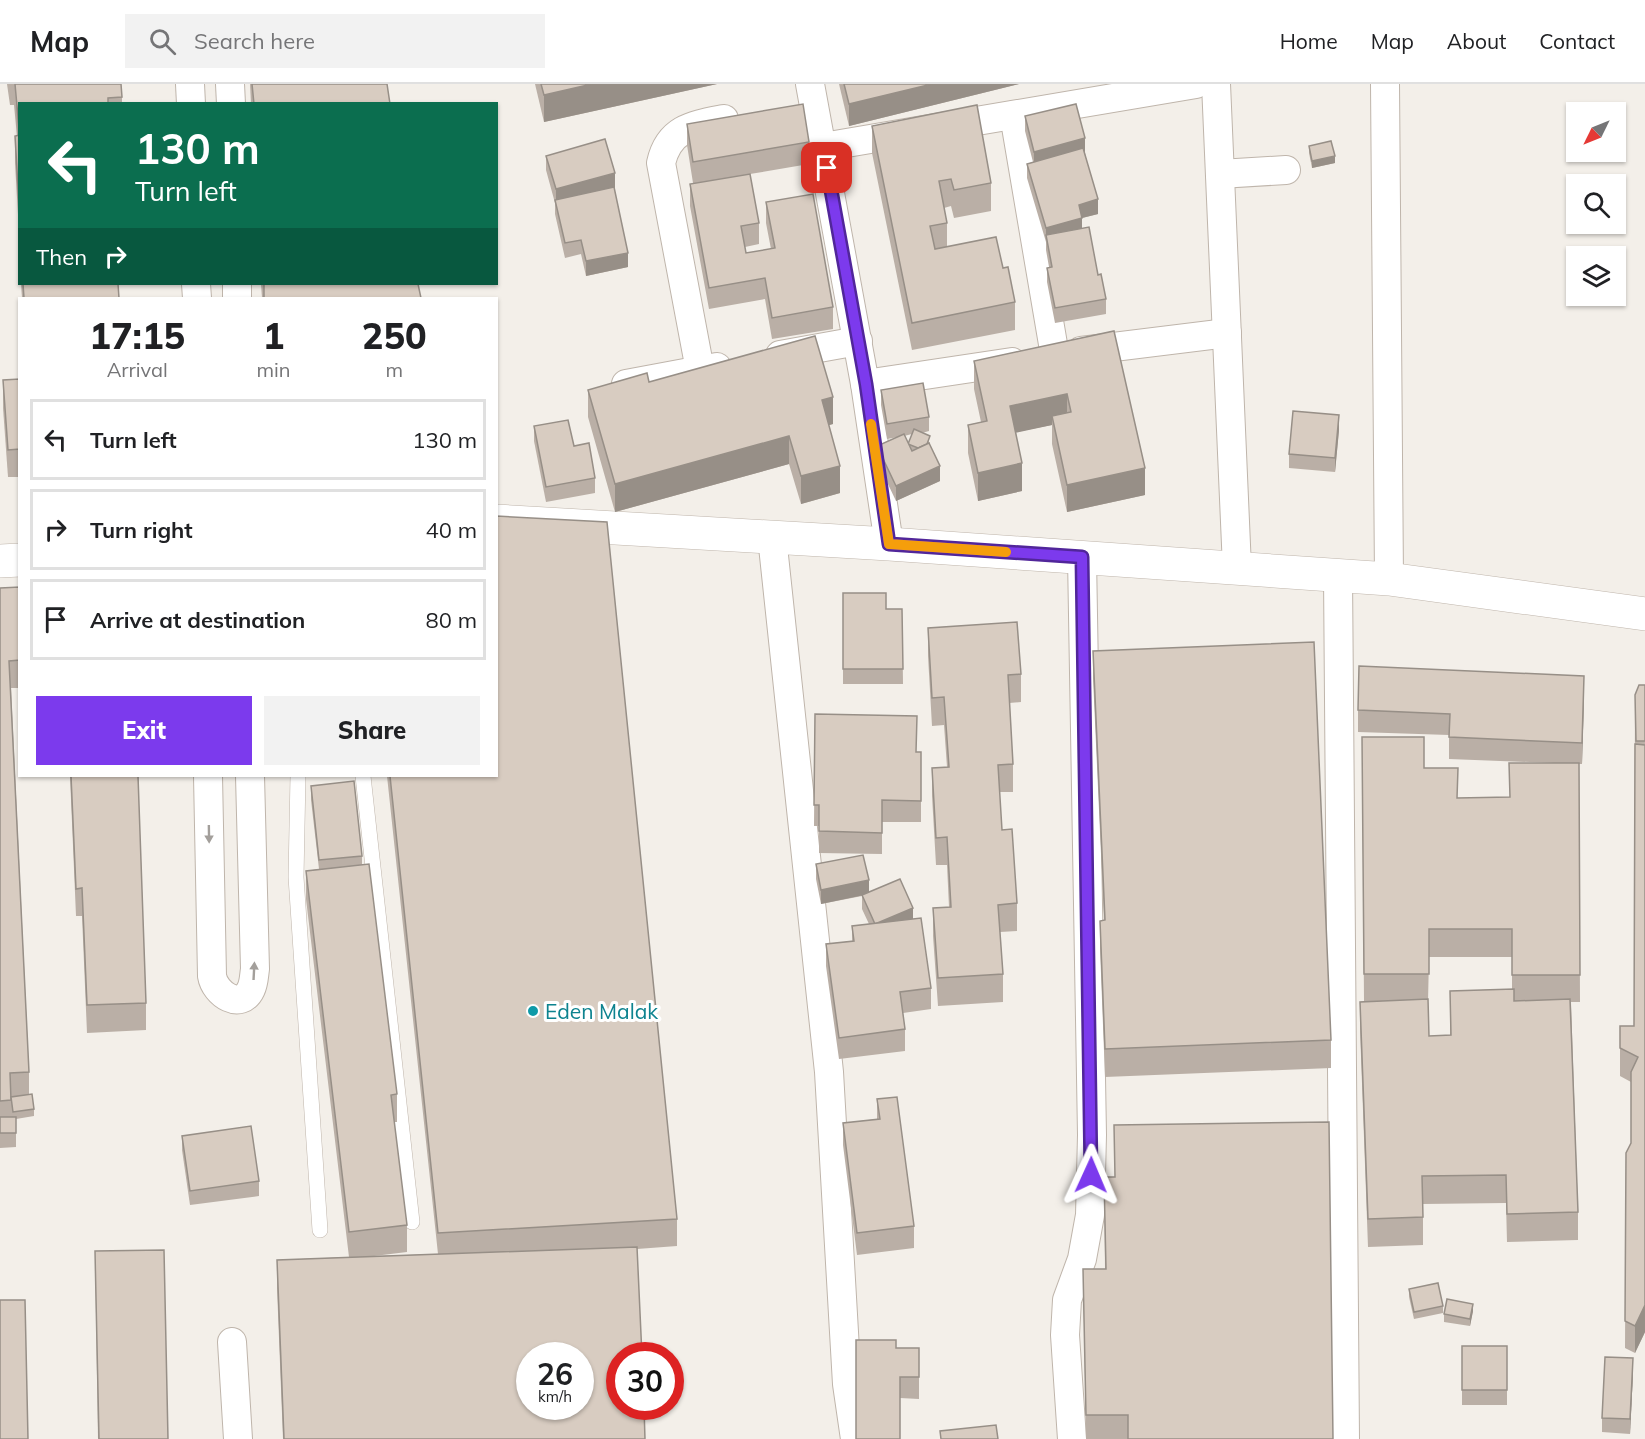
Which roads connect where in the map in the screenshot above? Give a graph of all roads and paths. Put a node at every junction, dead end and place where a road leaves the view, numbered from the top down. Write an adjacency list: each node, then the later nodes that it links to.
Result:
1 (190, 84): 7 (street)
2 (230, 84): 8 (street)
3 (1196, 84): 11 (street)
4 (1216, 84): 14 (street)
5 (1385, 84): 29 (street)
6 (813, 94): 9 (street); 12 (street)
7 (191, 102)
8 (231, 102)
9 (784, 109)
10 (753, 114): 18 (street)
11 (1014, 115): 12 (street); 17 (street)
12 (823, 147): 16 (street)
13 (1286, 170): 14 (street)
14 (1220, 174): 15 (street)
15 (1227, 333): 17 (street); 27 (street)
16 (858, 341): 18 (street); 20 (street)
17 (1054, 356): 20 (street)
18 (700, 370): 19 (street)
19 (626, 384)
20 (866, 384): 23 (street)
21 (498, 521): 22 (street)
22 (772, 537): 23 (street); 39 (street)
23 (889, 544): 24 (street)
24 (1082, 557): 27 (street); 40 (street)
25 (18, 560): 26 (street)
26 (0, 561)
27 (1237, 568): 28 (street)
28 (1338, 575): 29 (street); 41 (street)
29 (1389, 579): 30 (street)
30 (1645, 614)
31 (208, 777): 32 (street, one-way to 32)
32 (250, 777)
33 (298, 777): 36 (lane)
34 (363, 777): 35 (lane)
35 (412, 1222)
36 (320, 1230)
37 (232, 1342): 38 (street)
38 (238, 1439)
39 (855, 1439)
40 (1072, 1439)
41 (1345, 1439)

